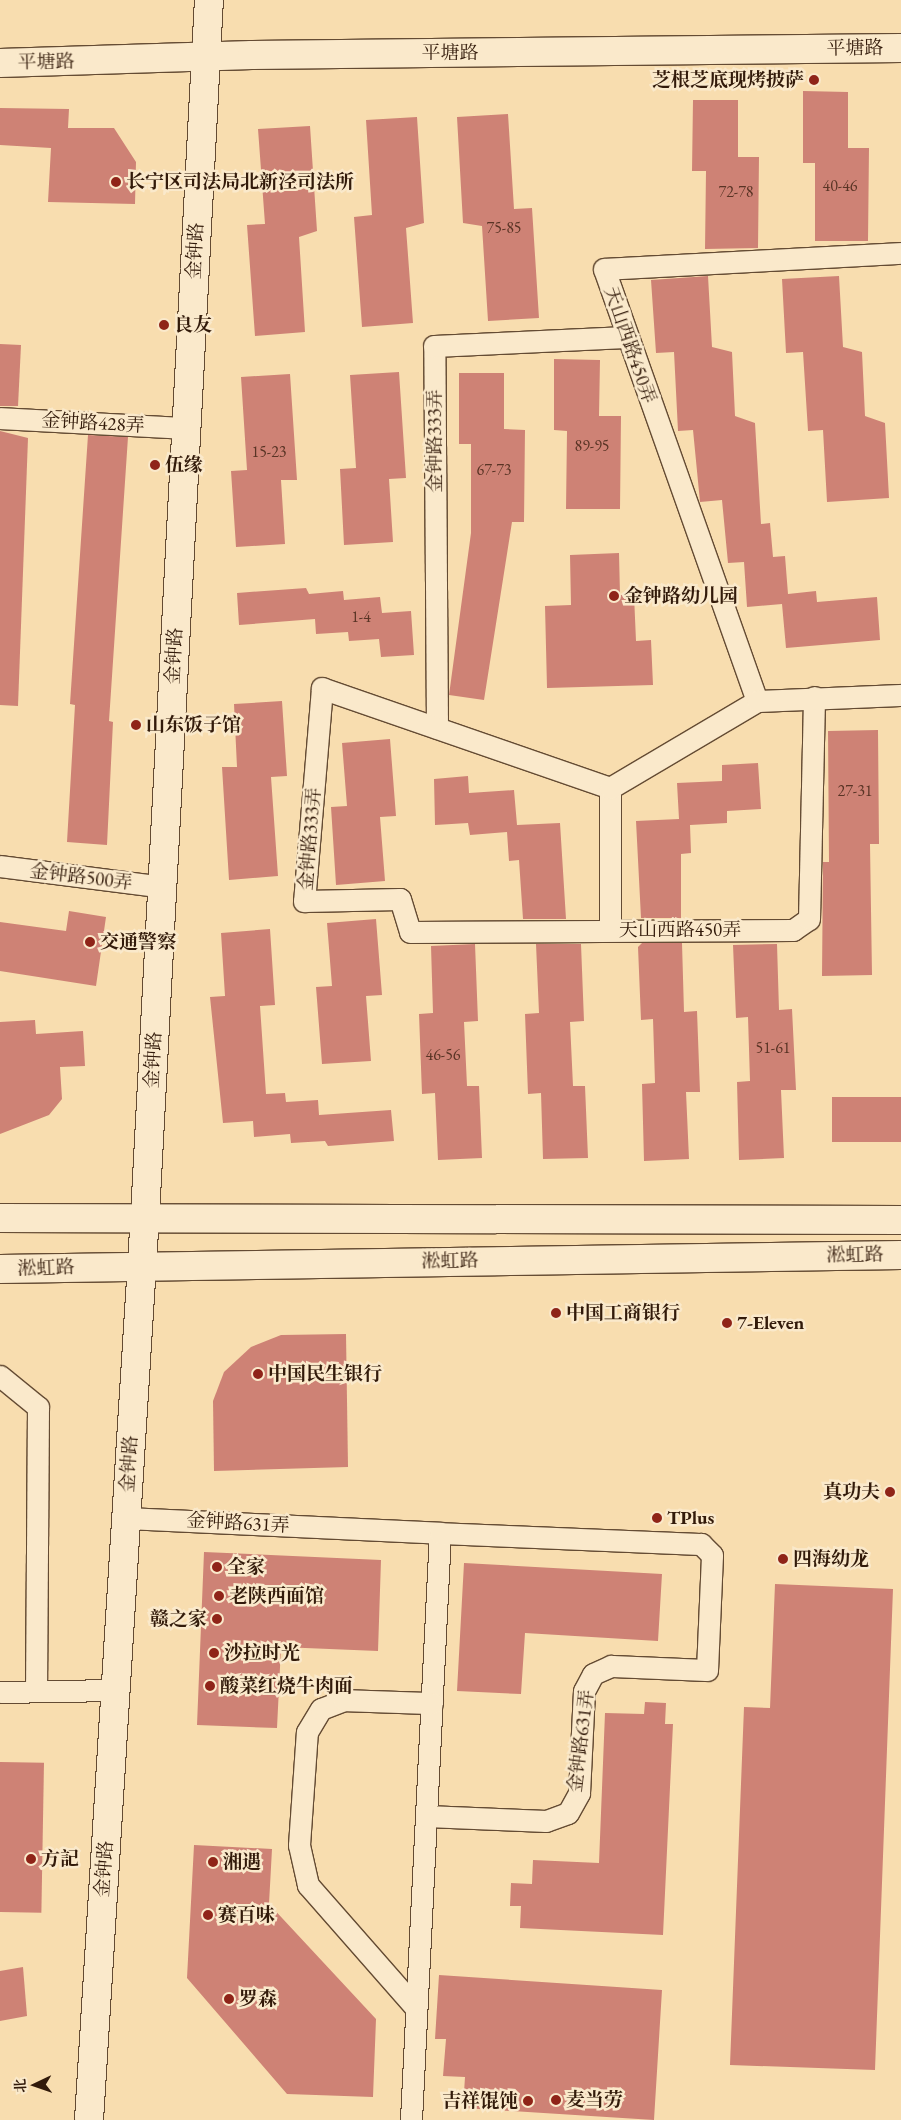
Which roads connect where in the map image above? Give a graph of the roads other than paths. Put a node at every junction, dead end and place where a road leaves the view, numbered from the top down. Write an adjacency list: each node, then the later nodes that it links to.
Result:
1 (209, 0): 3 (street, 金钟路)
2 (901, 48): 3 (street, 平塘路)
3 (208, 57): 4 (street, 平塘路); 8 (street, 金钟路)
4 (0, 62)
5 (901, 253): 6 (street, 天山西路450弄)
6 (626, 337): 11 (street, 天山西路450弄); 12 (street, 金钟路333弄)
7 (0, 418): 8 (street, 金钟路428弄)
8 (186, 428): 15 (street, 金钟路)
9 (901, 695): 10 (street)
10 (814, 697): 11 (street); 16 (street, 天山西路450弄)
11 (757, 701): 13 (street)
12 (437, 728): 13 (street, 金钟路333弄); 16 (street, 金钟路333弄)
13 (610, 788): 16 (street, 天山西路450弄)
14 (0, 866): 15 (street, 金钟路500弄)
15 (163, 887): 17 (street, 金钟路)
16 (610, 930)
17 (145, 1216): 18 (street, 淞虹路); 19 (street, 淞虹路); 21 (street, 金钟路)
18 (0, 1218)
19 (901, 1220)
20 (901, 1255): 21 (street, 淞虹路)
21 (141, 1266): 22 (street, 淞虹路); 24 (street, 金钟路)
22 (0, 1269)
23 (0, 1376): 27 (street)
24 (126, 1518): 25 (street, 金钟路631弄); 26 (street, 金钟路)
25 (440, 1533): 29 (street); 30 (street, 金钟路631弄)
26 (115, 1690): 27 (street); 32 (street, 金钟路)
27 (36, 1691): 28 (street)
28 (0, 1692)
29 (432, 1703): 30 (street); 31 (street)
30 (426, 1816): 31 (street)
31 (416, 2008): 33 (street)
32 (88, 2120)
33 (411, 2120)

